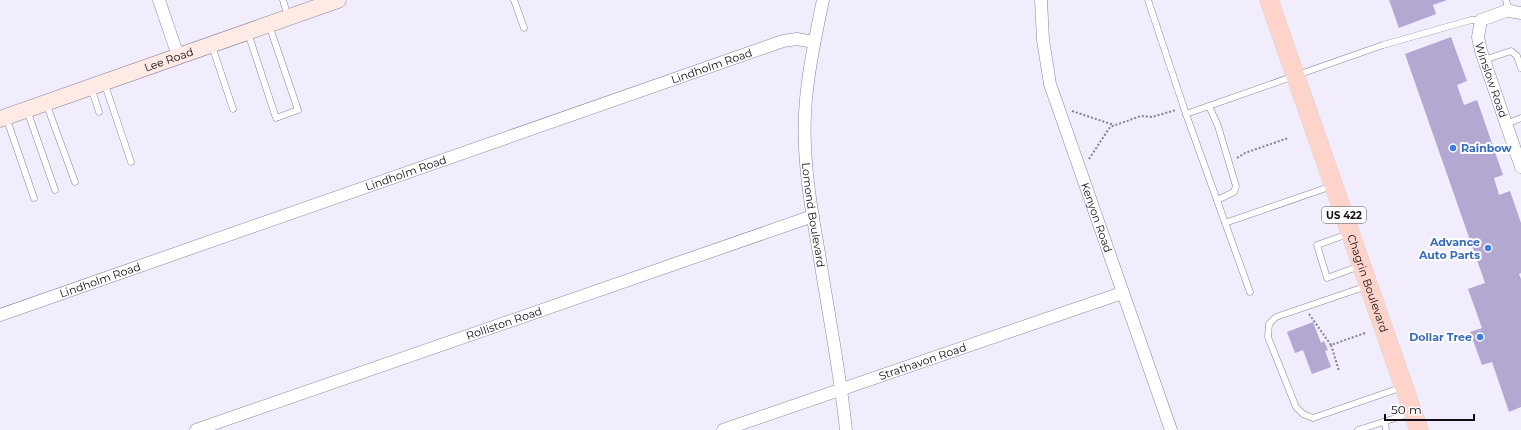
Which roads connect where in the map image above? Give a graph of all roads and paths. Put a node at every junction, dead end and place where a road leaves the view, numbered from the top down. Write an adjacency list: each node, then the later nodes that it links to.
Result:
1 (159, 0): 17 (street)
2 (283, 0): 10 (lane)
3 (337, 0): 10 (main road, Lee Road)
4 (514, 0): 13 (lane)
5 (823, 0): 15 (street, Lomond Boulevard)
6 (1042, 0): 50 (street, Kenyon Road)
7 (1148, 0): 29 (lane)
8 (1269, 0): 20 (main road, Chagrin Boulevard / US 422)
9 (1511, 9): 11 (street)
10 (288, 17): 12 (main road, Lee Road)
11 (1481, 20): 18 (street, Winslow Road); 20 (lane)
12 (269, 24): 14 (main road, Lee Road); 14 (lane)
13 (524, 28)
14 (247, 32): 16 (main road, Lee Road)
15 (814, 42): 44 (street, Lomond Boulevard); 52 (street, Lindholm Road)
16 (211, 45): 17 (main road, Lee Road); 24 (lane)
17 (178, 56): 21 (main road, Lee Road)
18 (1484, 60): 19 (lane); 32 (street, Winslow Road)
19 (1521, 68)
20 (1295, 75): 23 (lane); 40 (main road, Chagrin Boulevard / US 422)
21 (98, 85): 22 (main road, Lee Road); 28 (lane); 37 (lane)
22 (46, 103): 25 (main road, Lee Road); 39 (lane)
23 (1209, 106): 29 (lane); 43 (lane)
24 (233, 109)
25 (26, 110): 30 (main road, Lee Road); 41 (lane)
26 (1070, 110): 33 (path)
27 (1176, 110): 33 (path)
28 (99, 112)
29 (1186, 114): 43 (lane)
30 (3, 118): 42 (lane)
31 (1521, 118): 32 (lane)
32 (1506, 124): 38 (street, Winslow Road)
33 (1115, 125): 36 (path)
34 (1288, 138): 35 (path)
35 (1237, 158)
36 (1088, 161)
37 (131, 162)
38 (1520, 162)
39 (75, 182)
40 (1334, 185): 45 (lane); 46 (main road, Chagrin Boulevard / US 422)
41 (55, 190)
42 (34, 198)
43 (1217, 200): 45 (lane)
44 (812, 216): 57 (street, Lomond Boulevard); 60 (street, Rolliston Road)
45 (1225, 224): 49 (lane)
46 (1350, 233): 47 (main road, Chagrin Boulevard / US 422); 47 (lane)
47 (1362, 266): 48 (main road, Chagrin Boulevard / US 422)
48 (1368, 285): 51 (lane); 56 (main road, Chagrin Boulevard / US 422)
49 (1250, 292)
50 (1122, 293): 57 (street, Strathavon Road); 63 (street, Kenyon Road)
51 (1305, 307): 54 (path); 56 (lane)
52 (0, 315)
53 (1365, 333): 54 (path)
54 (1331, 345): 55 (path)
55 (1339, 371)
56 (1404, 386): 58 (main road, Chagrin Boulevard / US 422)
57 (842, 389): 61 (street, Strathavon Road); 62 (street, Lomond Boulevard)
58 (1413, 413): 59 (lane); 66 (main road, Chagrin Boulevard / US 422)
59 (1385, 422): 64 (lane); 65 (lane)
60 (196, 430)
61 (723, 430)
62 (846, 430)
63 (1171, 430)
64 (1358, 430)
65 (1386, 430)
66 (1419, 430)

